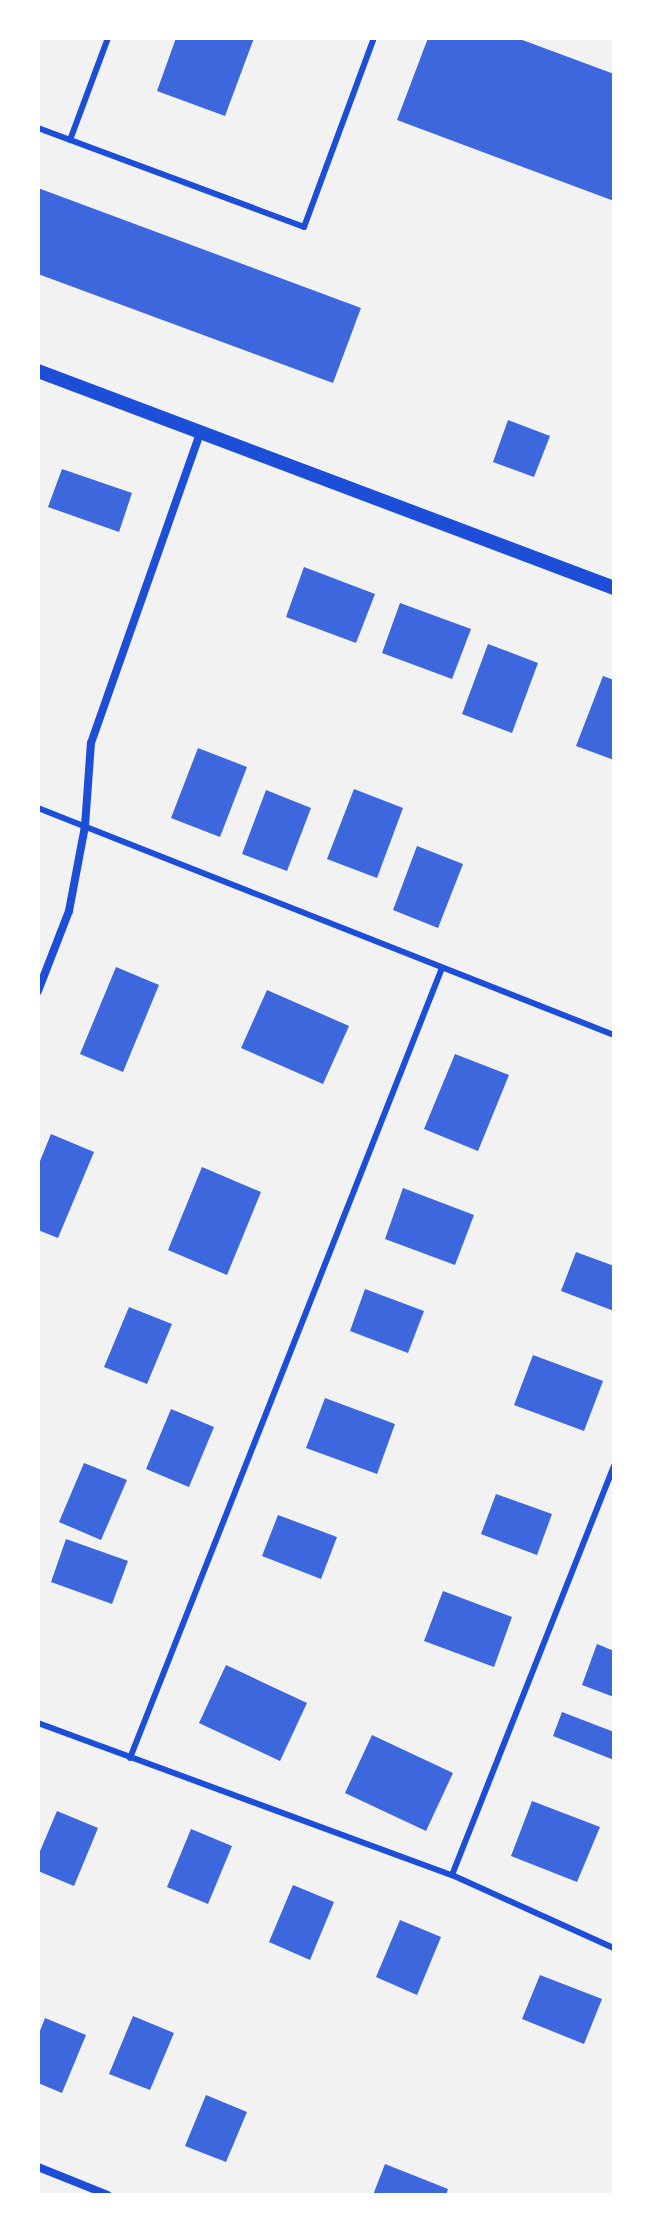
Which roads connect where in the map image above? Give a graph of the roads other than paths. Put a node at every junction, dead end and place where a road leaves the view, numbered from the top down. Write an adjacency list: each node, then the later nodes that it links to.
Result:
1 (108, 38): 4 (lane)
2 (374, 38): 4 (lane)
3 (38, 128): 4 (lane)
4 (70, 140)
5 (38, 371): 6 (street)
6 (199, 436): 7 (street); 9 (street)
7 (614, 588)
8 (38, 808): 9 (lane)
9 (85, 826): 10 (lane); 11 (street)
10 (442, 968): 12 (lane); 15 (lane)
11 (38, 991)
12 (614, 1035)
13 (614, 1466): 16 (lane)
14 (38, 1723): 15 (lane)
15 (130, 1758): 16 (lane)
16 (452, 1875): 17 (lane)
17 (614, 1948)
18 (38, 2167): 19 (street)
19 (108, 2195)

